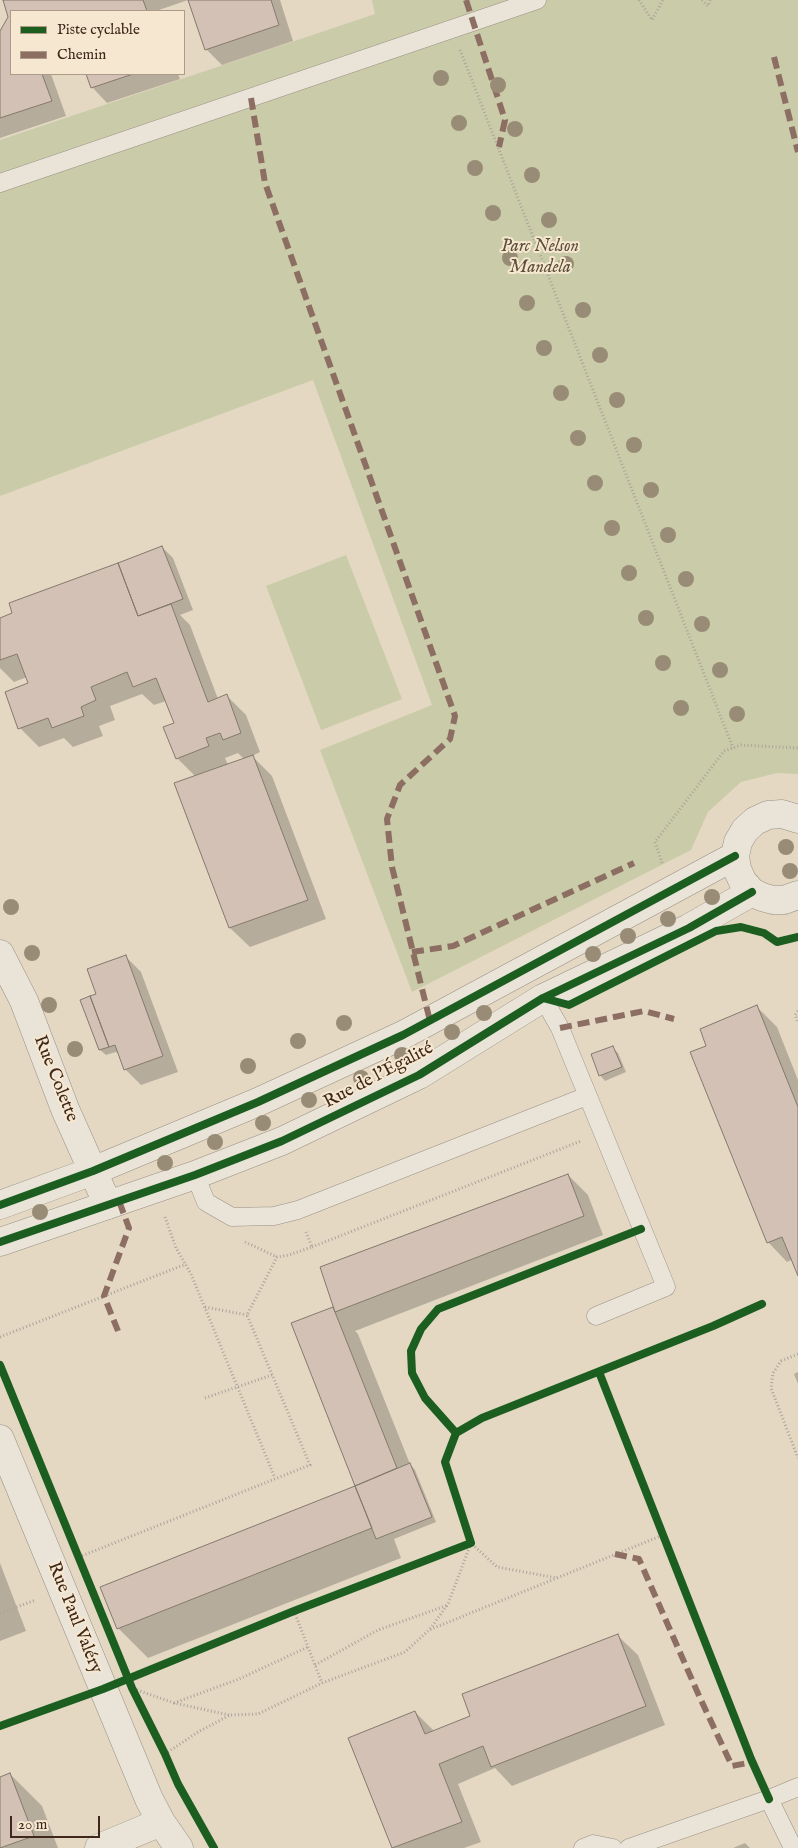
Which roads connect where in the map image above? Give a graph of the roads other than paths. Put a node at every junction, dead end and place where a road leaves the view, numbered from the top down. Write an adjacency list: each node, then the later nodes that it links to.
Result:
1 (537, 0): 2 (lane)
2 (0, 183)
3 (798, 819): 4 (street)
4 (735, 856): 5 (street); 10 (street, Rue de l'Égalité)
5 (752, 892): 6 (street); 8 (street, Rue de l'Égalité)
6 (797, 899)
7 (0, 954): 10 (street, Rue Colette)
8 (543, 998): 9 (lane); 11 (street, Rue de l'Égalité)
9 (587, 1096): 11 (lane); 15 (lane)
10 (93, 1171): 12 (street, Rue de l'Égalité); 13 (street, Rue Colette)
11 (195, 1175): 13 (street, Rue de l'Égalité)
12 (0, 1205)
13 (108, 1205): 14 (street, Rue de l'Égalité)
14 (0, 1242)
15 (596, 1316)
16 (0, 1439): 19 (street, Rue Paul Valéry)
17 (798, 1787): 18 (lane)
18 (769, 1799): 24 (lane); 25 (lane)
19 (161, 1822): 20 (street); 21 (street, Rue Paul Valéry)
20 (99, 1848)
21 (179, 1848)
22 (583, 1848): 23 (lane)
23 (613, 1848)
24 (629, 1848)
25 (793, 1848)

